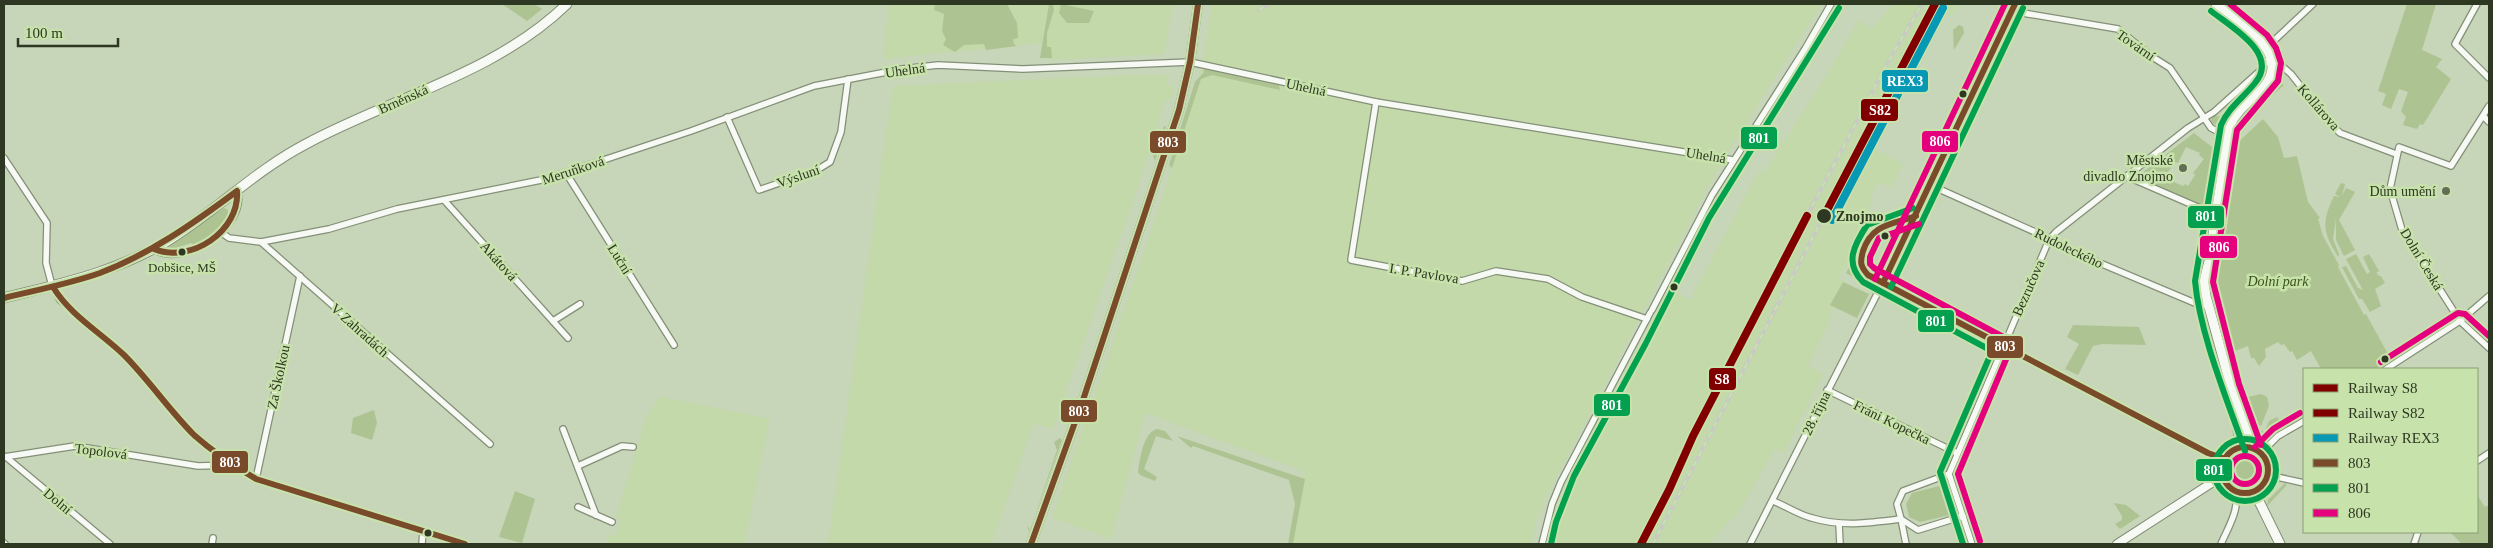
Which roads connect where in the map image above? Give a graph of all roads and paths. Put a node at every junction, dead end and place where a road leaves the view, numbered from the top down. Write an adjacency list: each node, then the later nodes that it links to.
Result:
1 (567, 4): 29 (main road, Brněnská)
2 (1198, 4): 10 (main road)
3 (1831, 4): 25 (street)
4 (2015, 4): 8 (street, 28. října)
5 (2216, 4): 9 (main road)
6 (2313, 4): 9 (street)
7 (2477, 4): 12 (street)
8 (2011, 11): 18 (street, Tovární); 23 (street, 28. října)
9 (2270, 56): 18 (street); 20 (main road); 22 (street, Kollárova)
10 (1190, 62): 11 (street, Uhelná); 14 (street, Uhelná); 84 (main road)
11 (878, 74): 13 (street, Meruňková)
12 (2489, 78)
13 (848, 79): 16 (street, Meruňková); 16 (street, Výsluní)
14 (1376, 102): 25 (street, Uhelná); 43 (street, I. P. Pavlova)
15 (2489, 106): 17 (street)
16 (727, 117): 26 (street, Meruňková)
17 (2484, 117): 19 (street); 22 (street, Kollárova)
18 (2203, 118): 20 (street, Tovární); 27 (street)
19 (2489, 122)
20 (2226, 136): 31 (main road)
21 (1928, 141): 23 (street)
22 (2396, 154): 45 (street, Dolní Česká)
23 (1944, 156): 28 (street, 28. října)
24 (4, 158): 38 (street)
25 (1732, 160): 43 (street)
26 (566, 173): 30 (street, Meruňková); 47 (street, Luční)
27 (2126, 176): 31 (street); 33 (street)
28 (1930, 185): 33 (street, Rudoleckého); 37 (street, 28. října)
29 (237, 191): 32 (street); 35 (main road, Brněnská)
30 (444, 200): 34 (street, Meruňková); 44 (street, Akátová)
31 (2216, 215): 42 (main road)
32 (222, 233): 34 (street); 35 (street)
33 (2049, 240): 42 (street, Rudoleckého); 48 (street, Bezručova)
34 (261, 242): 36 (street, V Zahradách)
35 (154, 249): 38 (main road, Brněnská)
36 (300, 276): 55 (street, V Zahradách); 69 (street, Za Školkou)
37 (1882, 283): 48 (street); 52 (street, 28. října)
38 (53, 287): 40 (main road, Brněnská); 64 (street)
39 (2489, 296): 45 (street)
40 (4, 298)
41 (580, 304): 44 (street)
42 (2210, 305): 51 (main road)
43 (1650, 314): 85 (street)
44 (553, 321): 46 (street, Akátová)
45 (2460, 321): 49 (street, Dolní Česká); 50 (street)
46 (568, 338)
47 (674, 346)
48 (2003, 347): 60 (street, Bezručova); 62 (street)
49 (2489, 348)
50 (2388, 368)
51 (2231, 387): 57 (main road); 58 (main road)
52 (1827, 390): 60 (street, Fráni Kopečka); 73 (street, 28. října)
53 (2303, 421): 58 (street)
54 (563, 428): 65 (street)
55 (490, 444)
56 (633, 447): 65 (street)
57 (2240, 448): 58 (main road); 62 (main road)
58 (2257, 450): 67 (main road)
59 (2489, 453): 63 (street)
60 (1957, 454): 66 (street, Bezručova)
61 (5, 457): 64 (street, Topolová); 81 (street, Dolní)
62 (2225, 459): 68 (main road)
63 (2478, 460)
64 (232, 464): 69 (street)
65 (578, 466): 75 (street)
66 (1949, 474): 76 (street); 77 (street)
67 (2268, 474): 70 (street); 72 (main road)
68 (2224, 478): 71 (main road); 90 (main road)
69 (256, 479): 80 (street)
70 (2303, 484)
71 (2232, 488): 72 (main road); 91 (street)
72 (2254, 491): 92 (main road)
73 (1773, 501): 79 (street); 86 (street, 28. října)
74 (578, 508): 75 (street)
75 (596, 515): 78 (street)
76 (1963, 516): 77 (street); 89 (street)
77 (1901, 519): 79 (street); 88 (street)
78 (612, 522)
79 (1840, 524): 87 (street)
80 (424, 531): 82 (street); 83 (street)
81 (110, 544)
82 (422, 544)
83 (465, 544)
84 (1031, 544)
85 (1542, 544)
86 (1750, 544)
87 (1840, 544)
88 (1906, 544)
89 (1972, 544)
90 (2117, 544)
91 (2221, 544)
92 (2280, 544)

